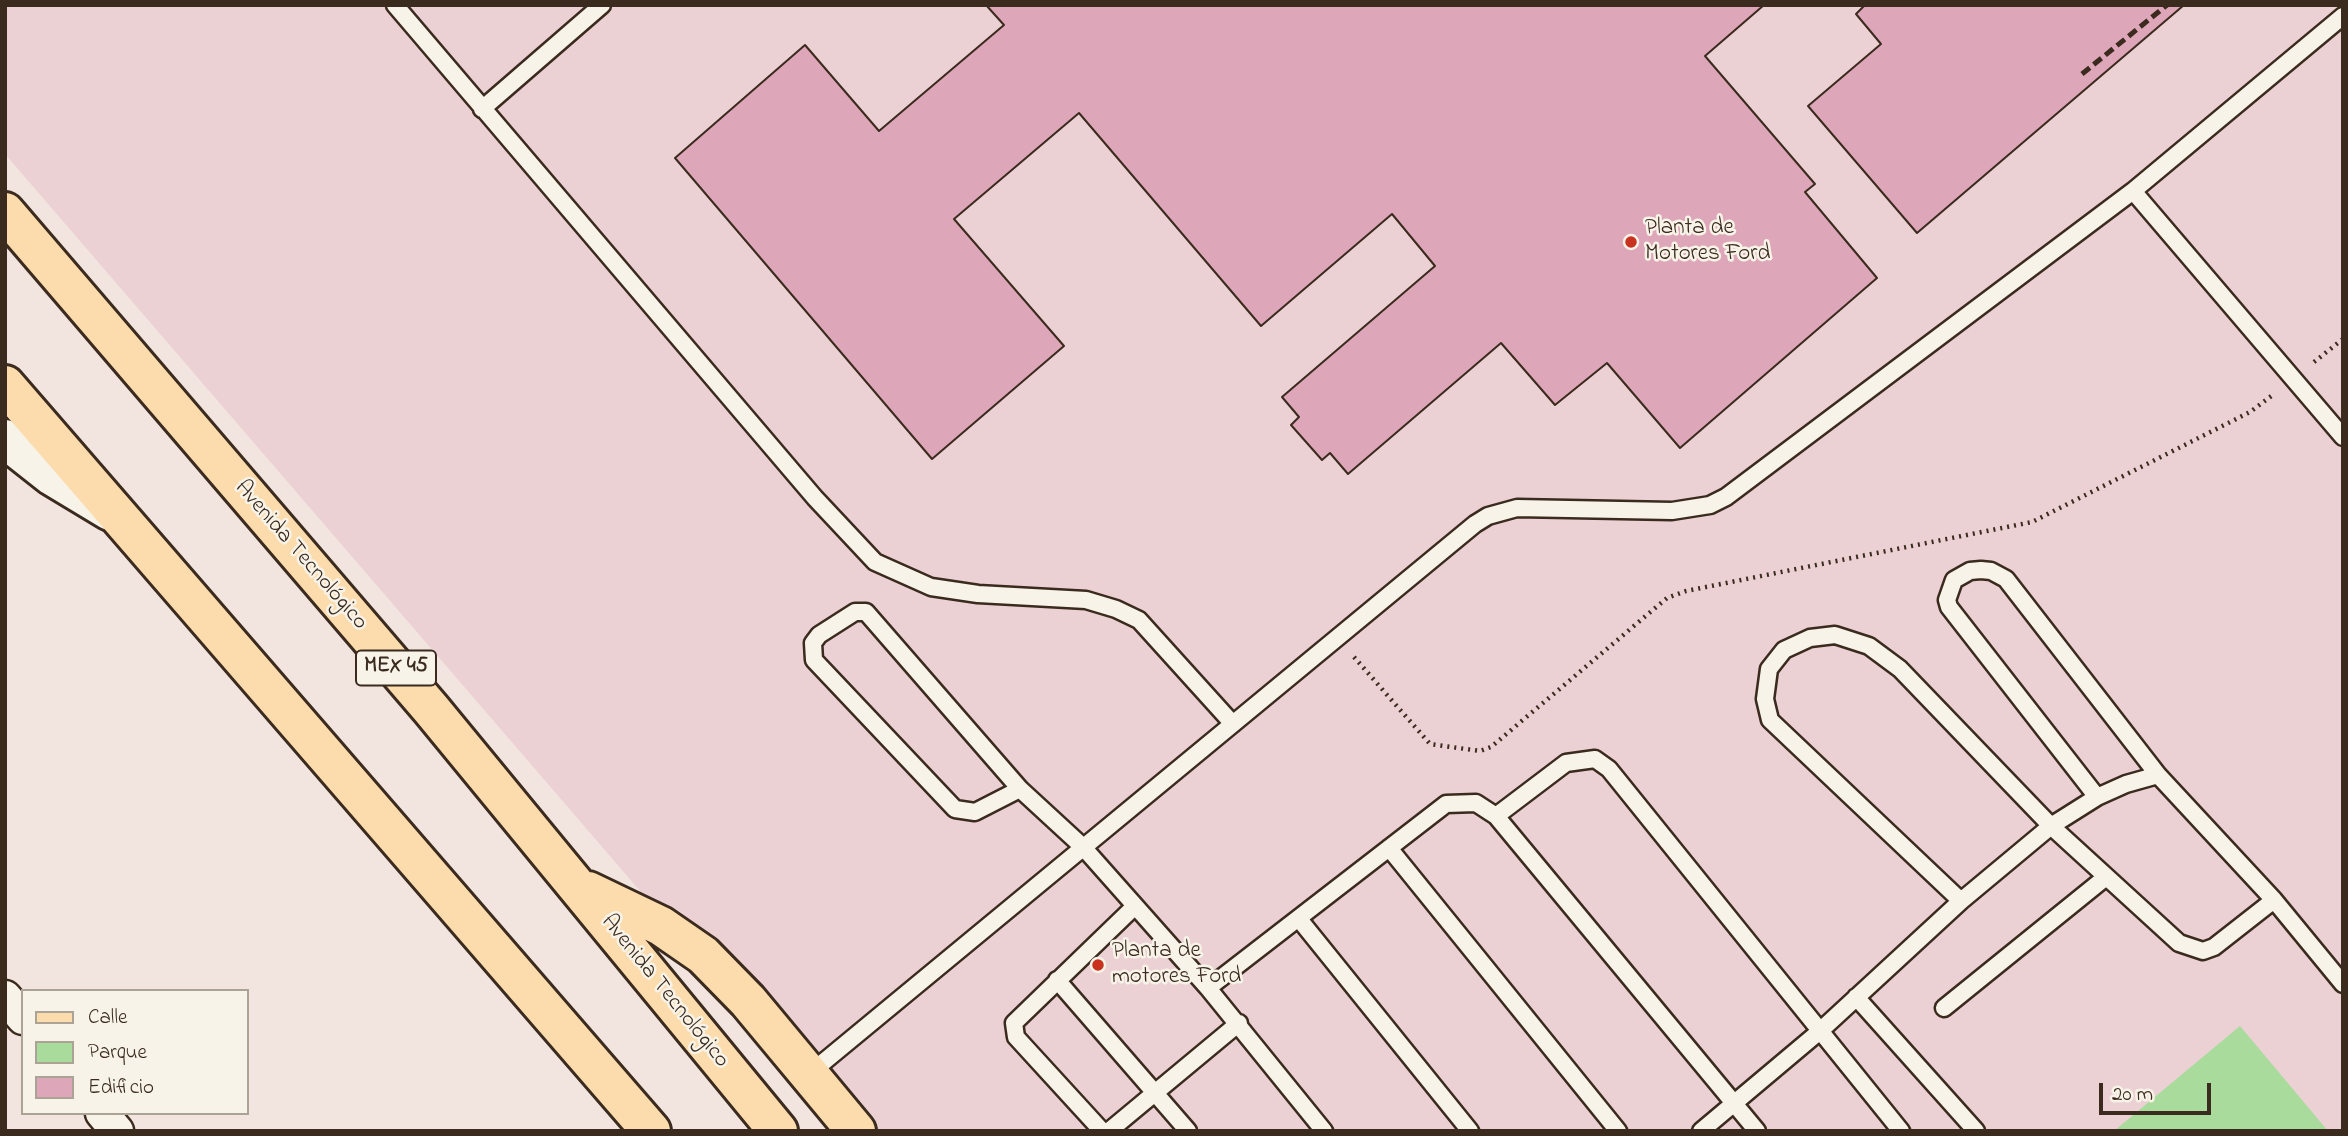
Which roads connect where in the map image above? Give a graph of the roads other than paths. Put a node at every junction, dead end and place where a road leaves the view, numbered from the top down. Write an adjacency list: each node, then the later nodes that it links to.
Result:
1 (395, 5): 4 (lane)
2 (602, 5): 4 (lane)
3 (2343, 16): 5 (lane)
4 (482, 109): 11 (lane)
5 (2133, 191): 8 (lane); 11 (lane)
6 (5, 212): 20 (main road, Avenida Tecnológico / MEX 45)
7 (5, 385): 10 (main road)
8 (2343, 437)
9 (5, 439): 10 (street)
10 (115, 513): 39 (main road)
11 (1233, 724): 17 (lane)
12 (2158, 775): 14 (lane); 14 (lane); 21 (lane)
13 (1020, 789): 13 (lane); 17 (lane)
14 (2097, 797): 16 (lane)
15 (1496, 816): 18 (lane); 33 (lane); 36 (lane)
16 (2051, 826): 19 (lane); 22 (lane); 22 (lane)
17 (1083, 848): 23 (lane); 34 (lane)
18 (1390, 848): 24 (lane); 47 (lane)
19 (2106, 877): 21 (lane); 30 (lane)
20 (577, 886): 34 (main road); 40 (main road, Avenida Tecnológico / MEX 45)
21 (2274, 900): 26 (lane)
22 (1961, 901): 29 (lane)
23 (1135, 906): 25 (lane); 27 (lane)
24 (1298, 919): 27 (lane); 46 (lane)
25 (1057, 980): 35 (lane); 42 (lane)
26 (2343, 984)
27 (1208, 988): 32 (lane)
28 (5, 997): 31 (street)
29 (1856, 997): 33 (lane); 51 (lane)
30 (1944, 1008)
31 (21, 1016)
32 (1239, 1023): 35 (lane); 45 (lane)
33 (1820, 1031): 36 (lane); 50 (lane)
34 (809, 1074): 41 (main road)
35 (1154, 1093): 43 (lane); 44 (lane)
36 (1733, 1103): 48 (lane); 49 (lane)
37 (103, 1115): 38 (street)
38 (117, 1131)
39 (651, 1131)
40 (778, 1131)
41 (856, 1131)
42 (1102, 1131)
43 (1109, 1131)
44 (1188, 1131)
45 (1324, 1131)
46 (1470, 1131)
47 (1618, 1131)
48 (1701, 1131)
49 (1757, 1131)
50 (1901, 1131)
51 (1976, 1131)

